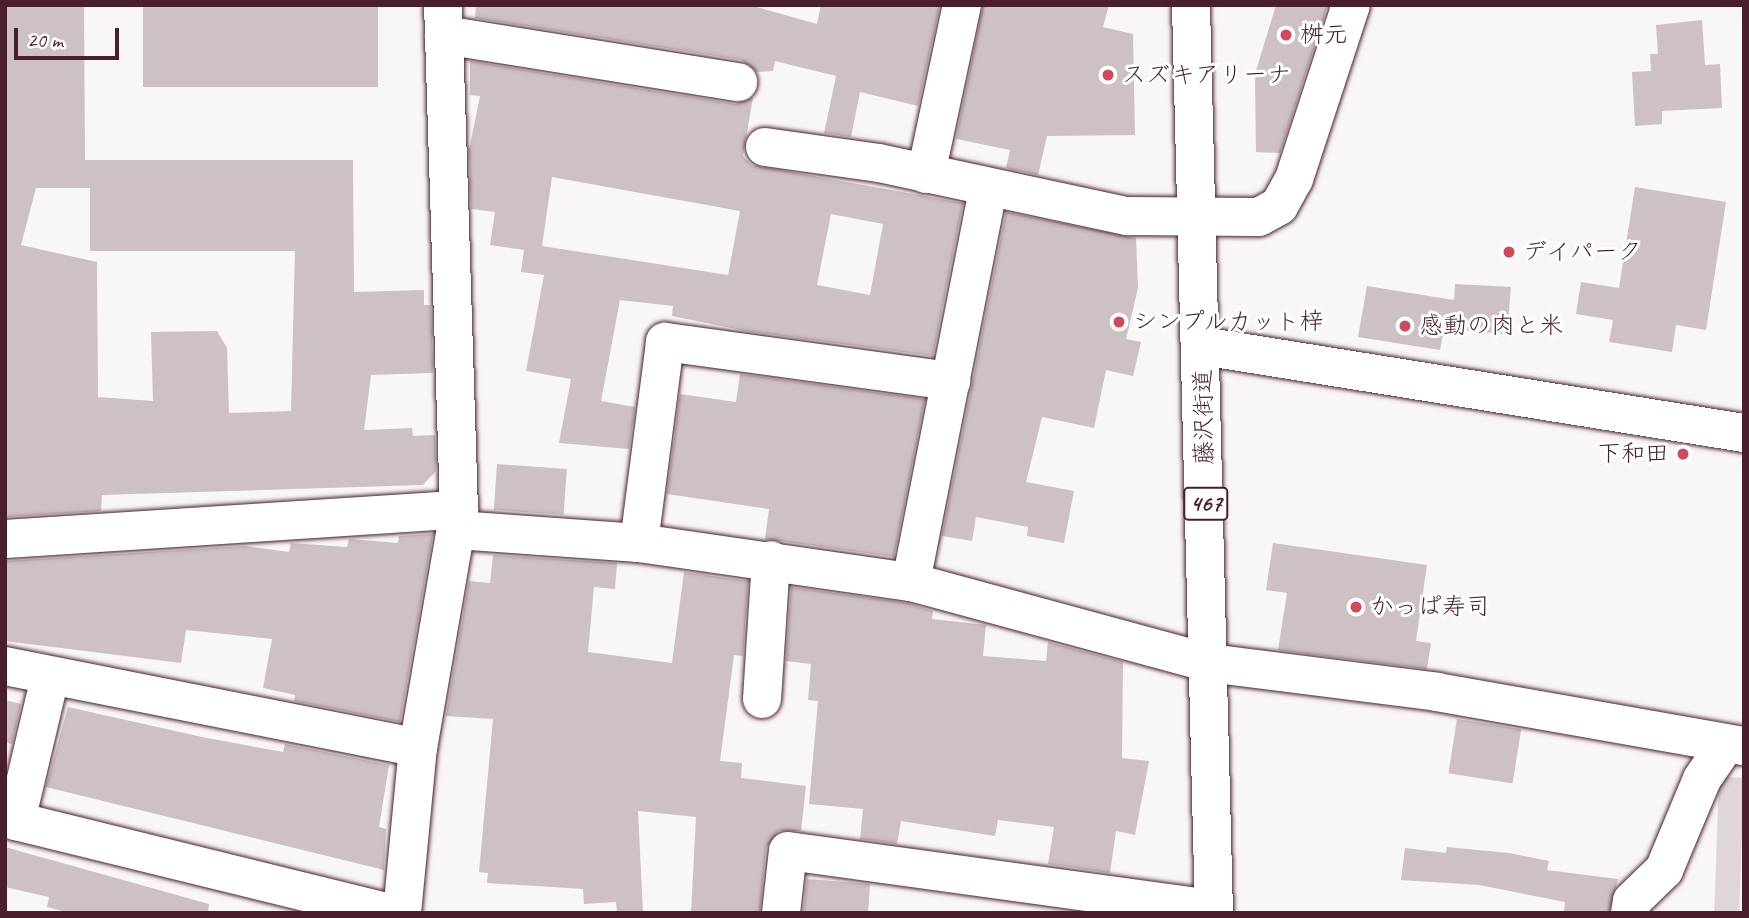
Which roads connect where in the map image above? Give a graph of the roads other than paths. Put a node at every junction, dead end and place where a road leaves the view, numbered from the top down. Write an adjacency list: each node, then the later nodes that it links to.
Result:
1 (962, 5): 7 (main road)
2 (1191, 5): 9 (main road, 藤沢街道 / 467)
3 (1351, 5): 9 (main road)
4 (443, 20): 5 (main road); 13 (main road)
5 (738, 82)
6 (765, 147): 7 (main road)
7 (926, 174): 8 (main road)
8 (988, 190): 9 (main road); 11 (main road)
9 (1199, 217): 10 (main road, 藤沢街道 / 467)
10 (1202, 346): 12 (main road); 18 (main road, 藤沢街道 / 467)
11 (951, 380): 15 (main road); 17 (main road)
12 (1744, 433)
13 (458, 520): 14 (main road); 15 (main road); 23 (main road)
14 (5, 539)
15 (639, 543): 16 (main road)
16 (771, 560): 17 (main road); 21 (main road)
17 (911, 582): 18 (main road)
18 (1209, 663): 22 (main road); 24 (main road, 藤沢街道 / 467)
19 (5, 666): 20 (main road)
20 (50, 677): 23 (main road); 25 (main road)
21 (762, 699)
22 (1735, 745): 28 (main road)
23 (418, 748): 26 (main road)
24 (1214, 911): 27 (main road)
25 (391, 913)
26 (402, 913)
27 (782, 913)
28 (1630, 913)

